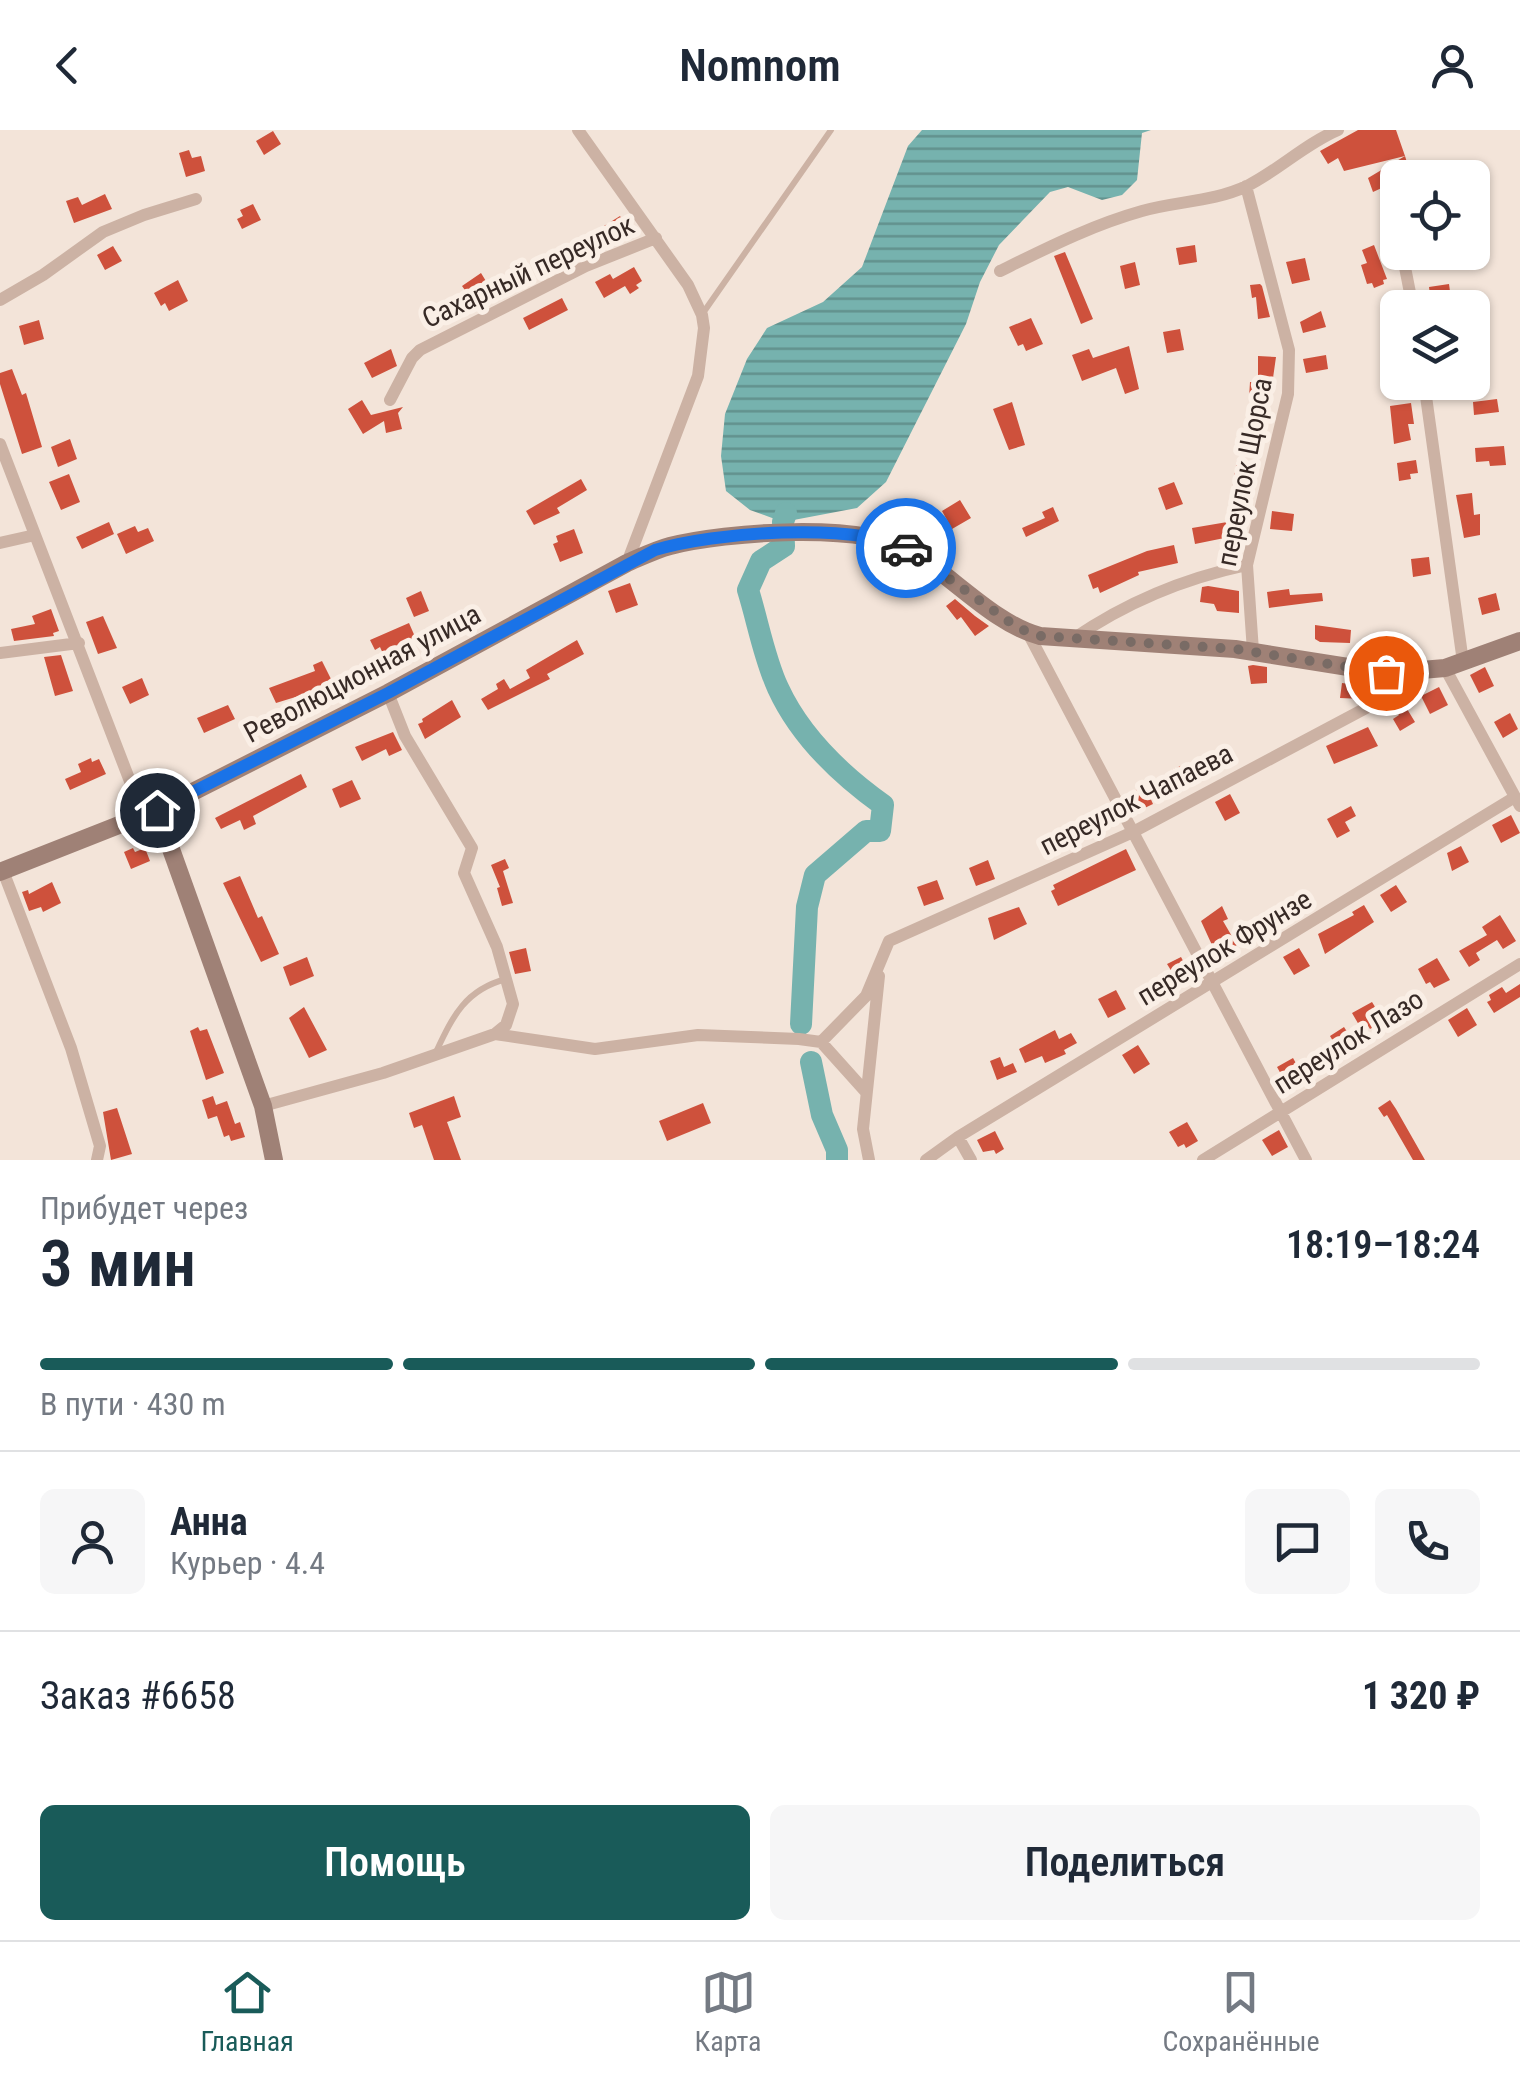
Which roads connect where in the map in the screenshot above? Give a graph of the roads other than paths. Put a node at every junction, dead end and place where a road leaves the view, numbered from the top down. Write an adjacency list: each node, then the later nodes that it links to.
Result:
1 (578, 130): 6 (street)
2 (831, 130): 9 (lane)
3 (1338, 130): 4 (street)
4 (1246, 186): 7 (street); 16 (street, переулок Щорса)
5 (196, 199): 8 (street)
6 (656, 238): 9 (street); 10 (street, Сахарный переулок)
7 (1000, 270)
8 (0, 300)
9 (702, 315): 15 (street)
10 (390, 400)
11 (1426, 400): 23 (street)
12 (0, 444): 13 (street)
13 (35, 535): 14 (street); 20 (street)
14 (0, 543)
15 (627, 563): 17 (main road, Революционная улица); 25 (main road, Революционная улица)
16 (1247, 565): 18 (street); 21 (street, переулок Щорса)
17 (1028, 633): 18 (main road); 28 (street)
18 (1073, 639): 21 (main road)
19 (1520, 641): 23 (main road)
20 (79, 643): 22 (street); 27 (street)
21 (1253, 652): 24 (main road)
22 (0, 653)
23 (1454, 665): 24 (main road); 26 (street)
24 (1386, 673): 28 (street, переулок Чапаева)
25 (388, 693): 27 (main road, Революционная улица); 32 (street)
26 (1517, 802): 33 (street, переулок Фрунзе)
27 (150, 812): 29 (main road, Революционная улица); 38 (main road)
28 (1133, 832): 30 (street, переулок Чапаева); 33 (street)
29 (1, 872): 41 (street)
30 (880, 964): 35 (street); 37 (street)
31 (1520, 964): 39 (street, переулок Лазо)
32 (508, 979): 34 (street); 36 (lane)
33 (1213, 983): 39 (street); 40 (street, переулок Фрунзе)
34 (495, 1034): 35 (street); 36 (street)
35 (821, 1042): 37 (street)
36 (435, 1054): 38 (street)
37 (865, 1091): 43 (street)
38 (263, 1106): 42 (main road)
39 (1280, 1112): 46 (street, переулок Лазо); 47 (street)
40 (958, 1137): 44 (street, переулок Фрунзе); 45 (street)
41 (98, 1160)
42 (274, 1160)
43 (869, 1160)
44 (926, 1160)
45 (971, 1160)
46 (1203, 1160)
47 (1306, 1160)

